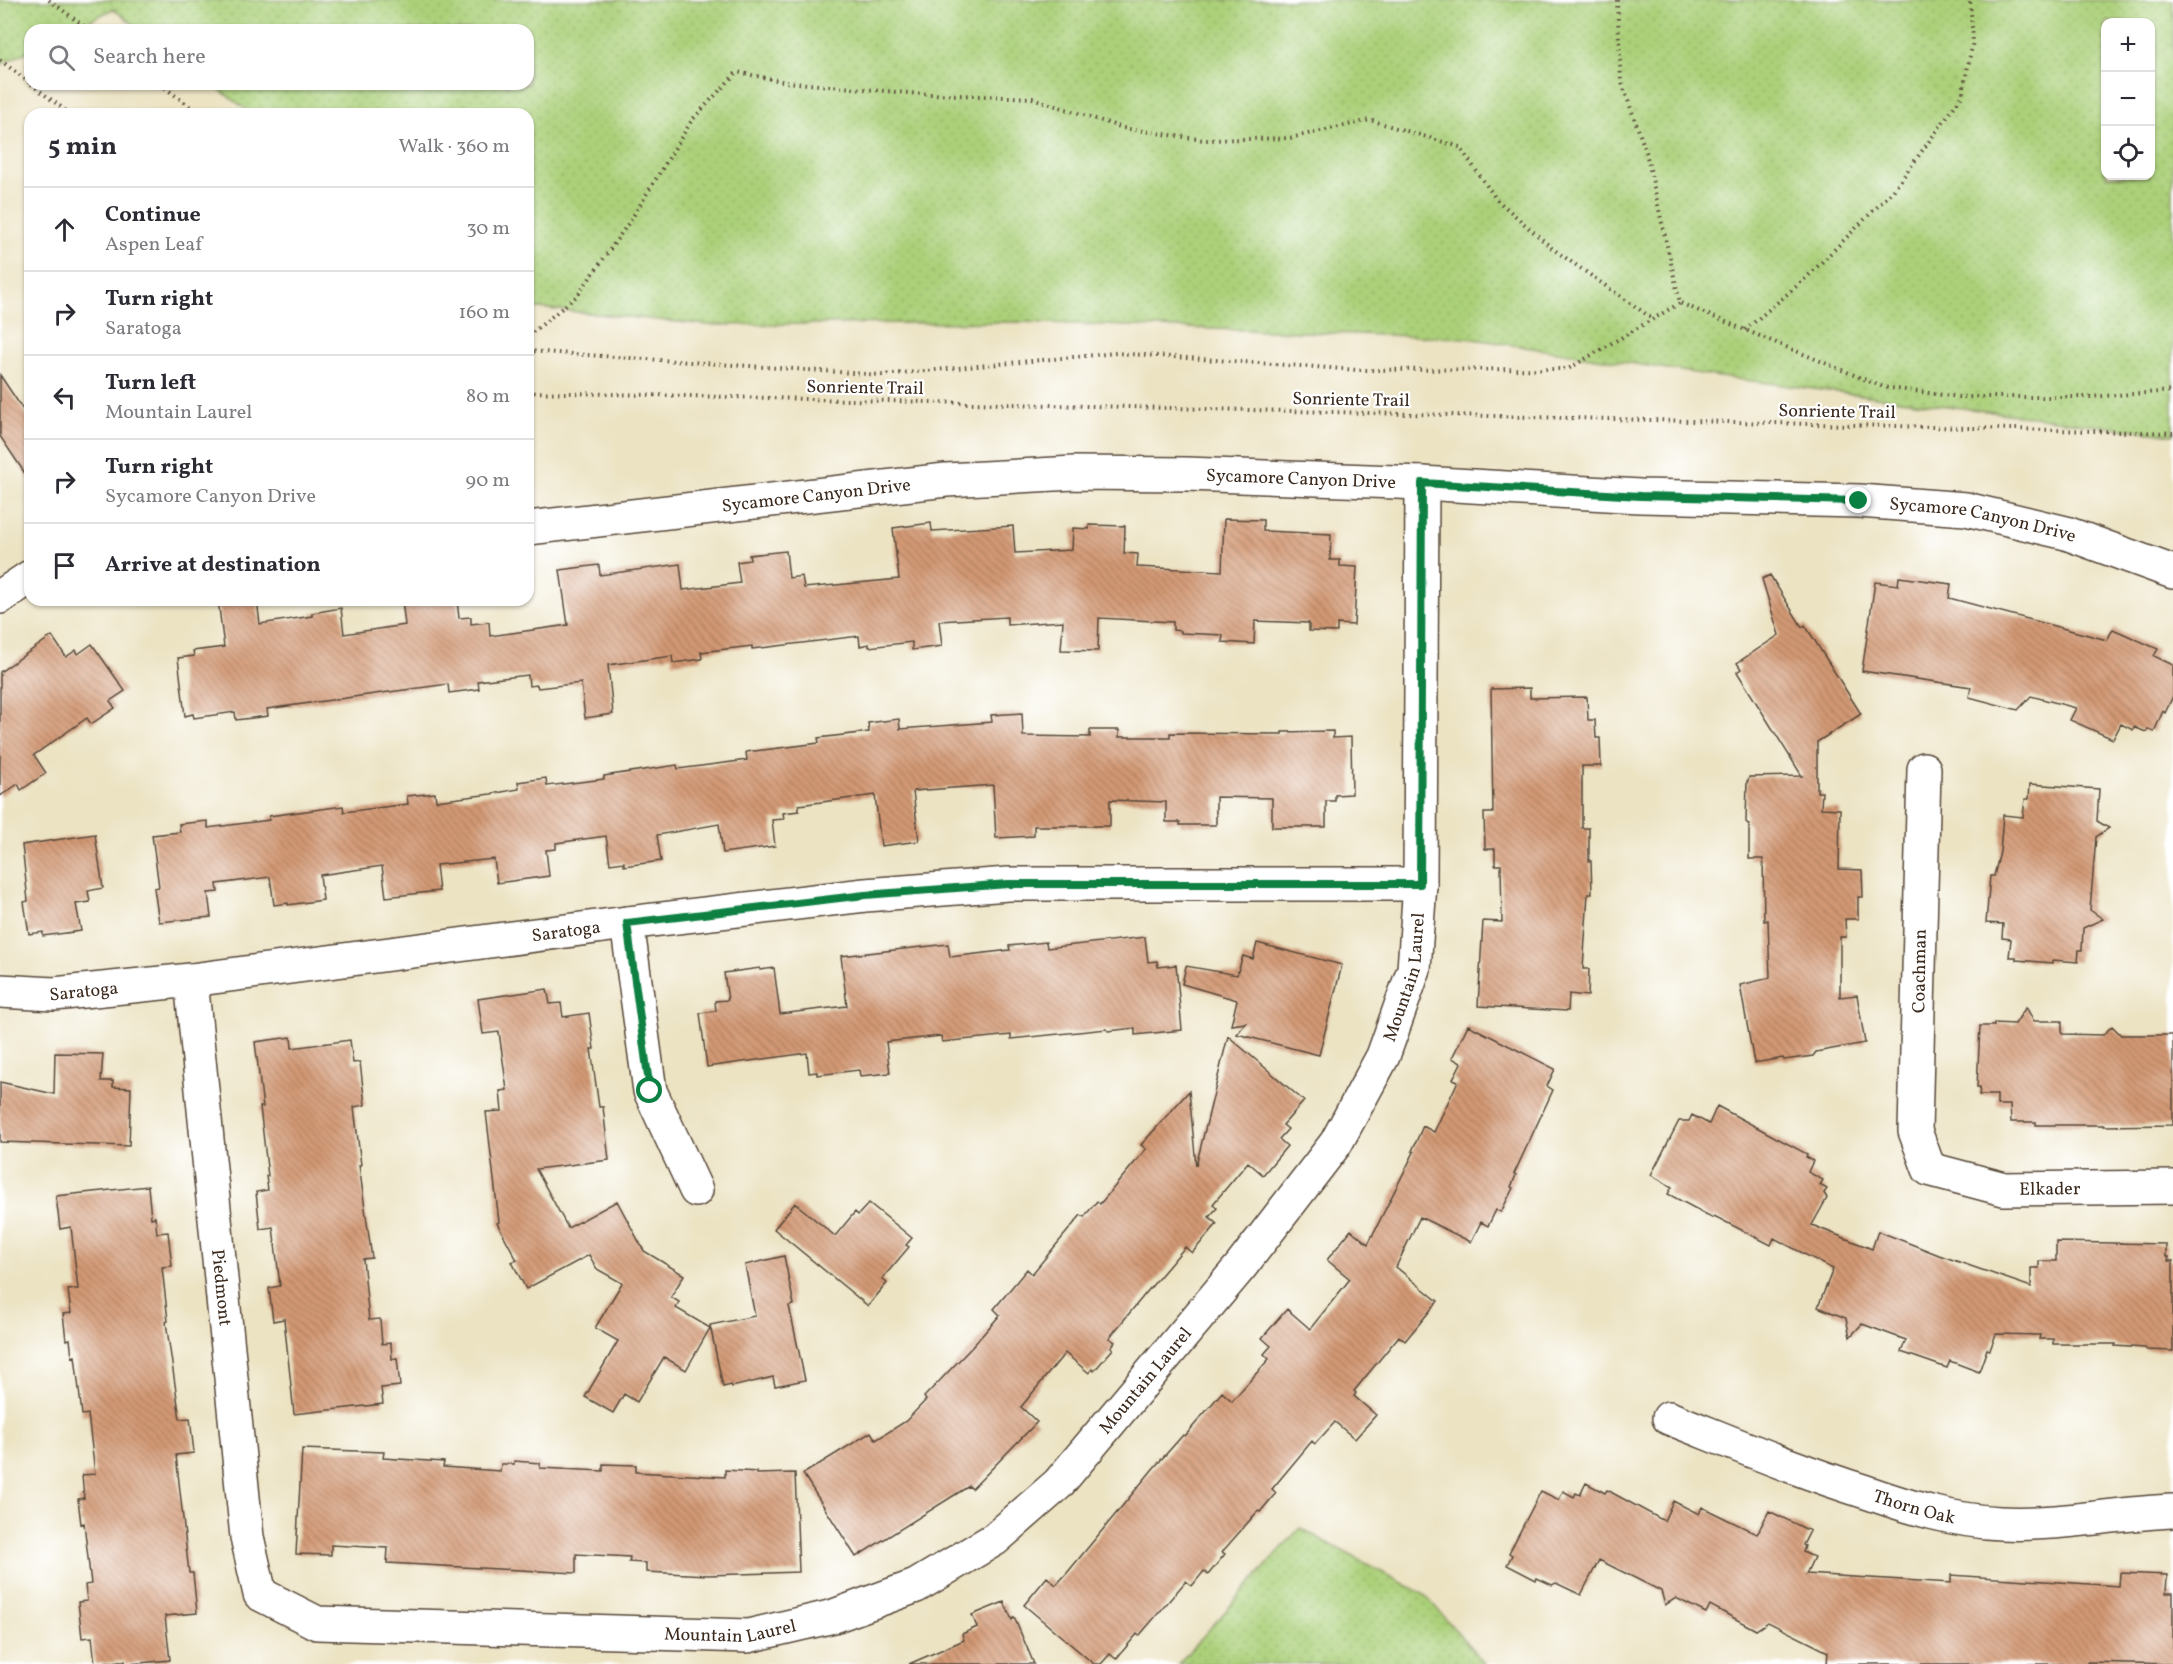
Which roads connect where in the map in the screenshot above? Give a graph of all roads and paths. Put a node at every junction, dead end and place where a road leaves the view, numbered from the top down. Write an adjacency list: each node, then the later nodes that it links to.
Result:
1 (49, 0): 4 (path)
2 (1617, 0): 11 (path)
3 (1970, 0): 13 (path)
4 (81, 24)
5 (0, 60): 6 (path)
6 (24, 79)
7 (38, 90): 9 (path)
8 (168, 90): 10 (path)
9 (62, 108)
10 (192, 108)
11 (1680, 303): 12 (path); 13 (path)
12 (1653, 319): 14 (path); 15 (path)
13 (1745, 330): 16 (path)
14 (534, 331)
15 (534, 351)
16 (2173, 391)
17 (534, 392): 18 (path, Sonriente Trail)
18 (2173, 433)
19 (1422, 483): 20 (street, Sycamore Canyon Drive); 21 (street, Sycamore Canyon Drive); 25 (street, Mountain Laurel)
20 (534, 527)
21 (2173, 572)
22 (24, 581): 23 (street)
23 (0, 597)
24 (1924, 769): 29 (street, Coachman)
25 (1420, 884): 26 (street, Saratoga); 34 (street, Mountain Laurel)
26 (627, 923): 27 (street, Saratoga); 31 (street)
27 (190, 980): 28 (street, Saratoga); 34 (street, Piedmont)
28 (0, 991)
29 (1929, 1169): 30 (street, Elkader)
30 (2173, 1187)
31 (696, 1190)
32 (1669, 1418): 33 (street, Thorn Oak)
33 (2173, 1511)
34 (260, 1594)

